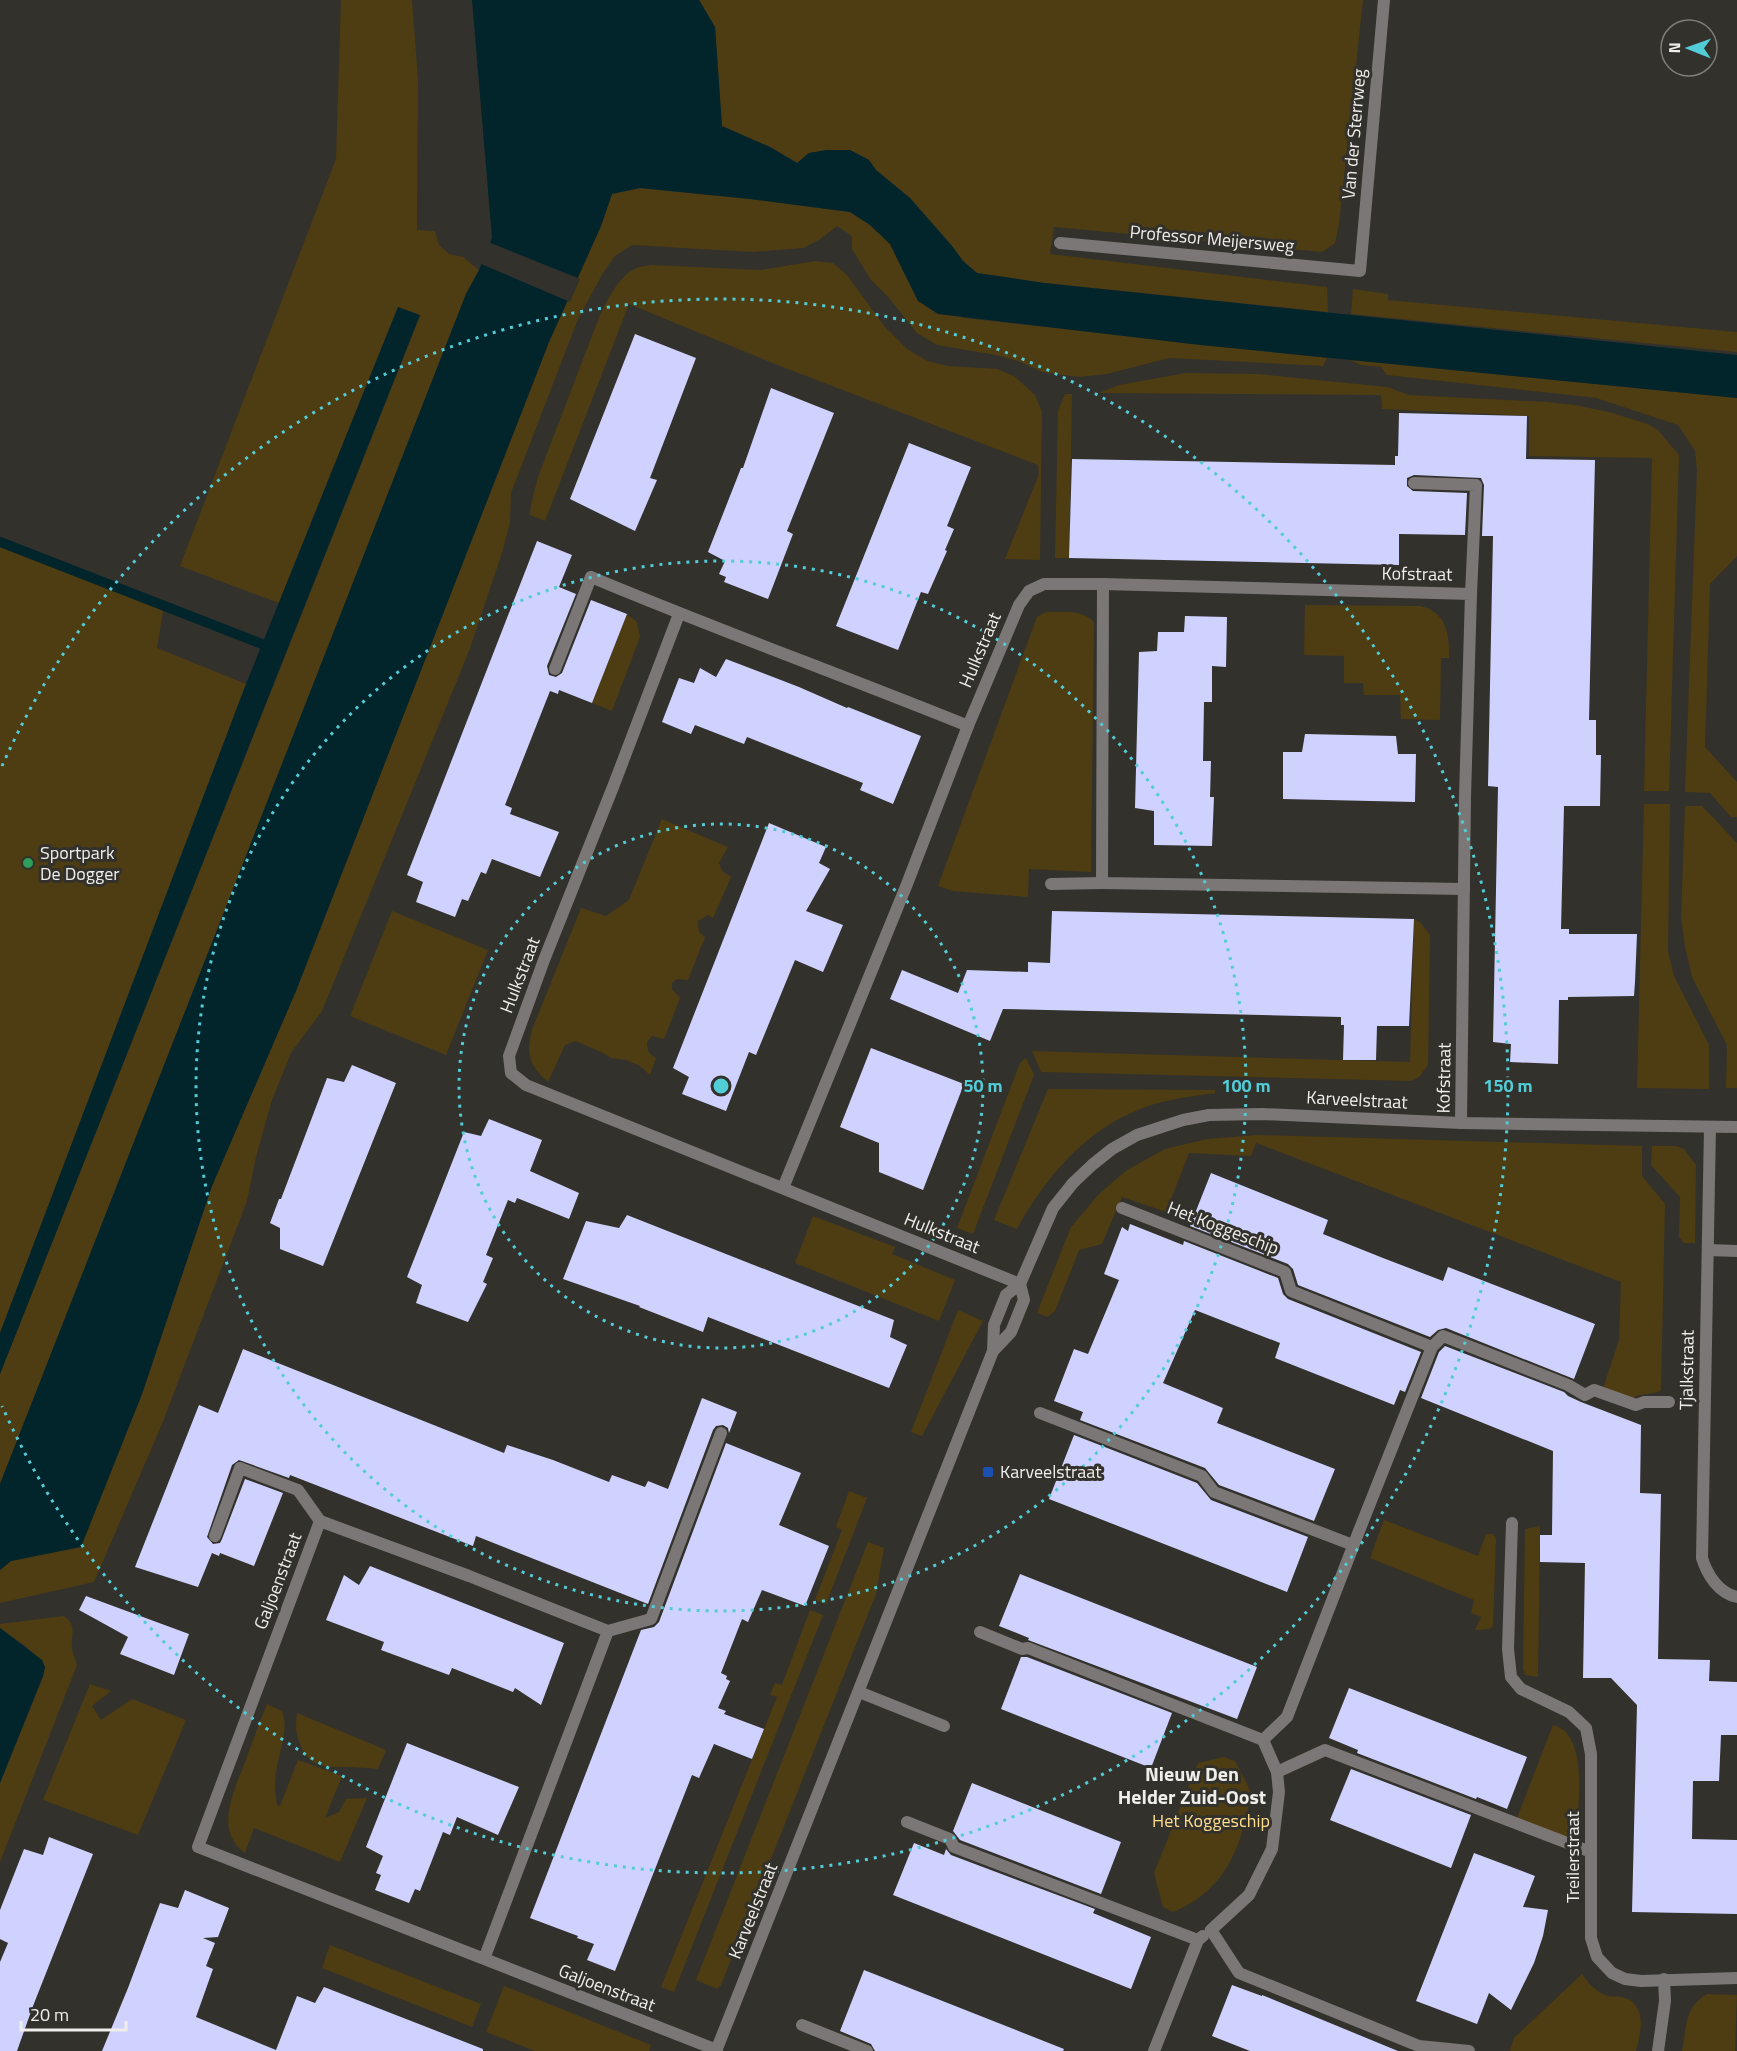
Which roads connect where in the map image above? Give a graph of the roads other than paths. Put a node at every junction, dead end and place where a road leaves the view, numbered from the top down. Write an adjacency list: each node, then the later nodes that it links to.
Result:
1 (1384, 0): 3 (street, Van der Sterrweg)
2 (1060, 243): 3 (street, Professor Meijersweg)
3 (1360, 271)
4 (1414, 483): 7 (street)
5 (1103, 584): 6 (street, Kofstraat); 7 (street, Kofstraat); 11 (street)
6 (1029, 591): 10 (street, Hulkstraat)
7 (1471, 594): 13 (street, Kofstraat)
8 (679, 614): 9 (street); 10 (street); 17 (street, Hulkstraat)
9 (555, 669)
10 (968, 726): 17 (street, Hulkstraat)
11 (1102, 883): 12 (street); 13 (street)
12 (1051, 884)
13 (1464, 889): 14 (street, Kofstraat)
14 (1461, 1123): 15 (street, Karveelstraat); 21 (street, Karveelstraat)
15 (1710, 1127): 16 (street, Karveelstraat); 19 (street, Tjalkstraat)
16 (1737, 1127)
17 (783, 1188): 21 (street, Hulkstraat)
18 (1122, 1208): 22 (street, Het Koggeschip)
19 (1708, 1250): 20 (street); 31 (street, Tjalkstraat)
20 (1737, 1251)
21 (1020, 1284): 23 (street, Karveelstraat); 23 (street, Karveelstraat)
22 (1432, 1347): 24 (street); 30 (street)
23 (993, 1351): 34 (street, Karveelstraat)
24 (1669, 1402)
25 (1040, 1413): 30 (street)
26 (721, 1433): 32 (street)
27 (320, 1521): 29 (street); 32 (street, Galjoenstraat); 42 (street, Galjoenstraat)
28 (1512, 1523): 39 (street, Treilerstraat)
29 (215, 1536)
30 (1353, 1545): 36 (street)
31 (1737, 1597)
32 (608, 1631): 42 (street)
33 (980, 1632): 36 (street)
34 (859, 1692): 35 (street); 46 (street, Karveelstraat)
35 (944, 1726)
36 (1263, 1740): 37 (street)
37 (1277, 1773): 39 (street); 40 (street)
38 (907, 1822): 41 (street)
39 (1591, 1852): 44 (street, Treilerstraat)
40 (1211, 1930): 41 (street); 49 (street)
41 (1198, 1940): 48 (street)
42 (484, 1959): 46 (street, Galjoenstraat)
43 (1737, 1978): 44 (street, Treilerstraat)
44 (1664, 1979): 50 (street)
45 (802, 2025): 47 (street)
46 (717, 2051)
47 (867, 2051)
48 (1154, 2051)
49 (1469, 2051)
50 (1658, 2051)

